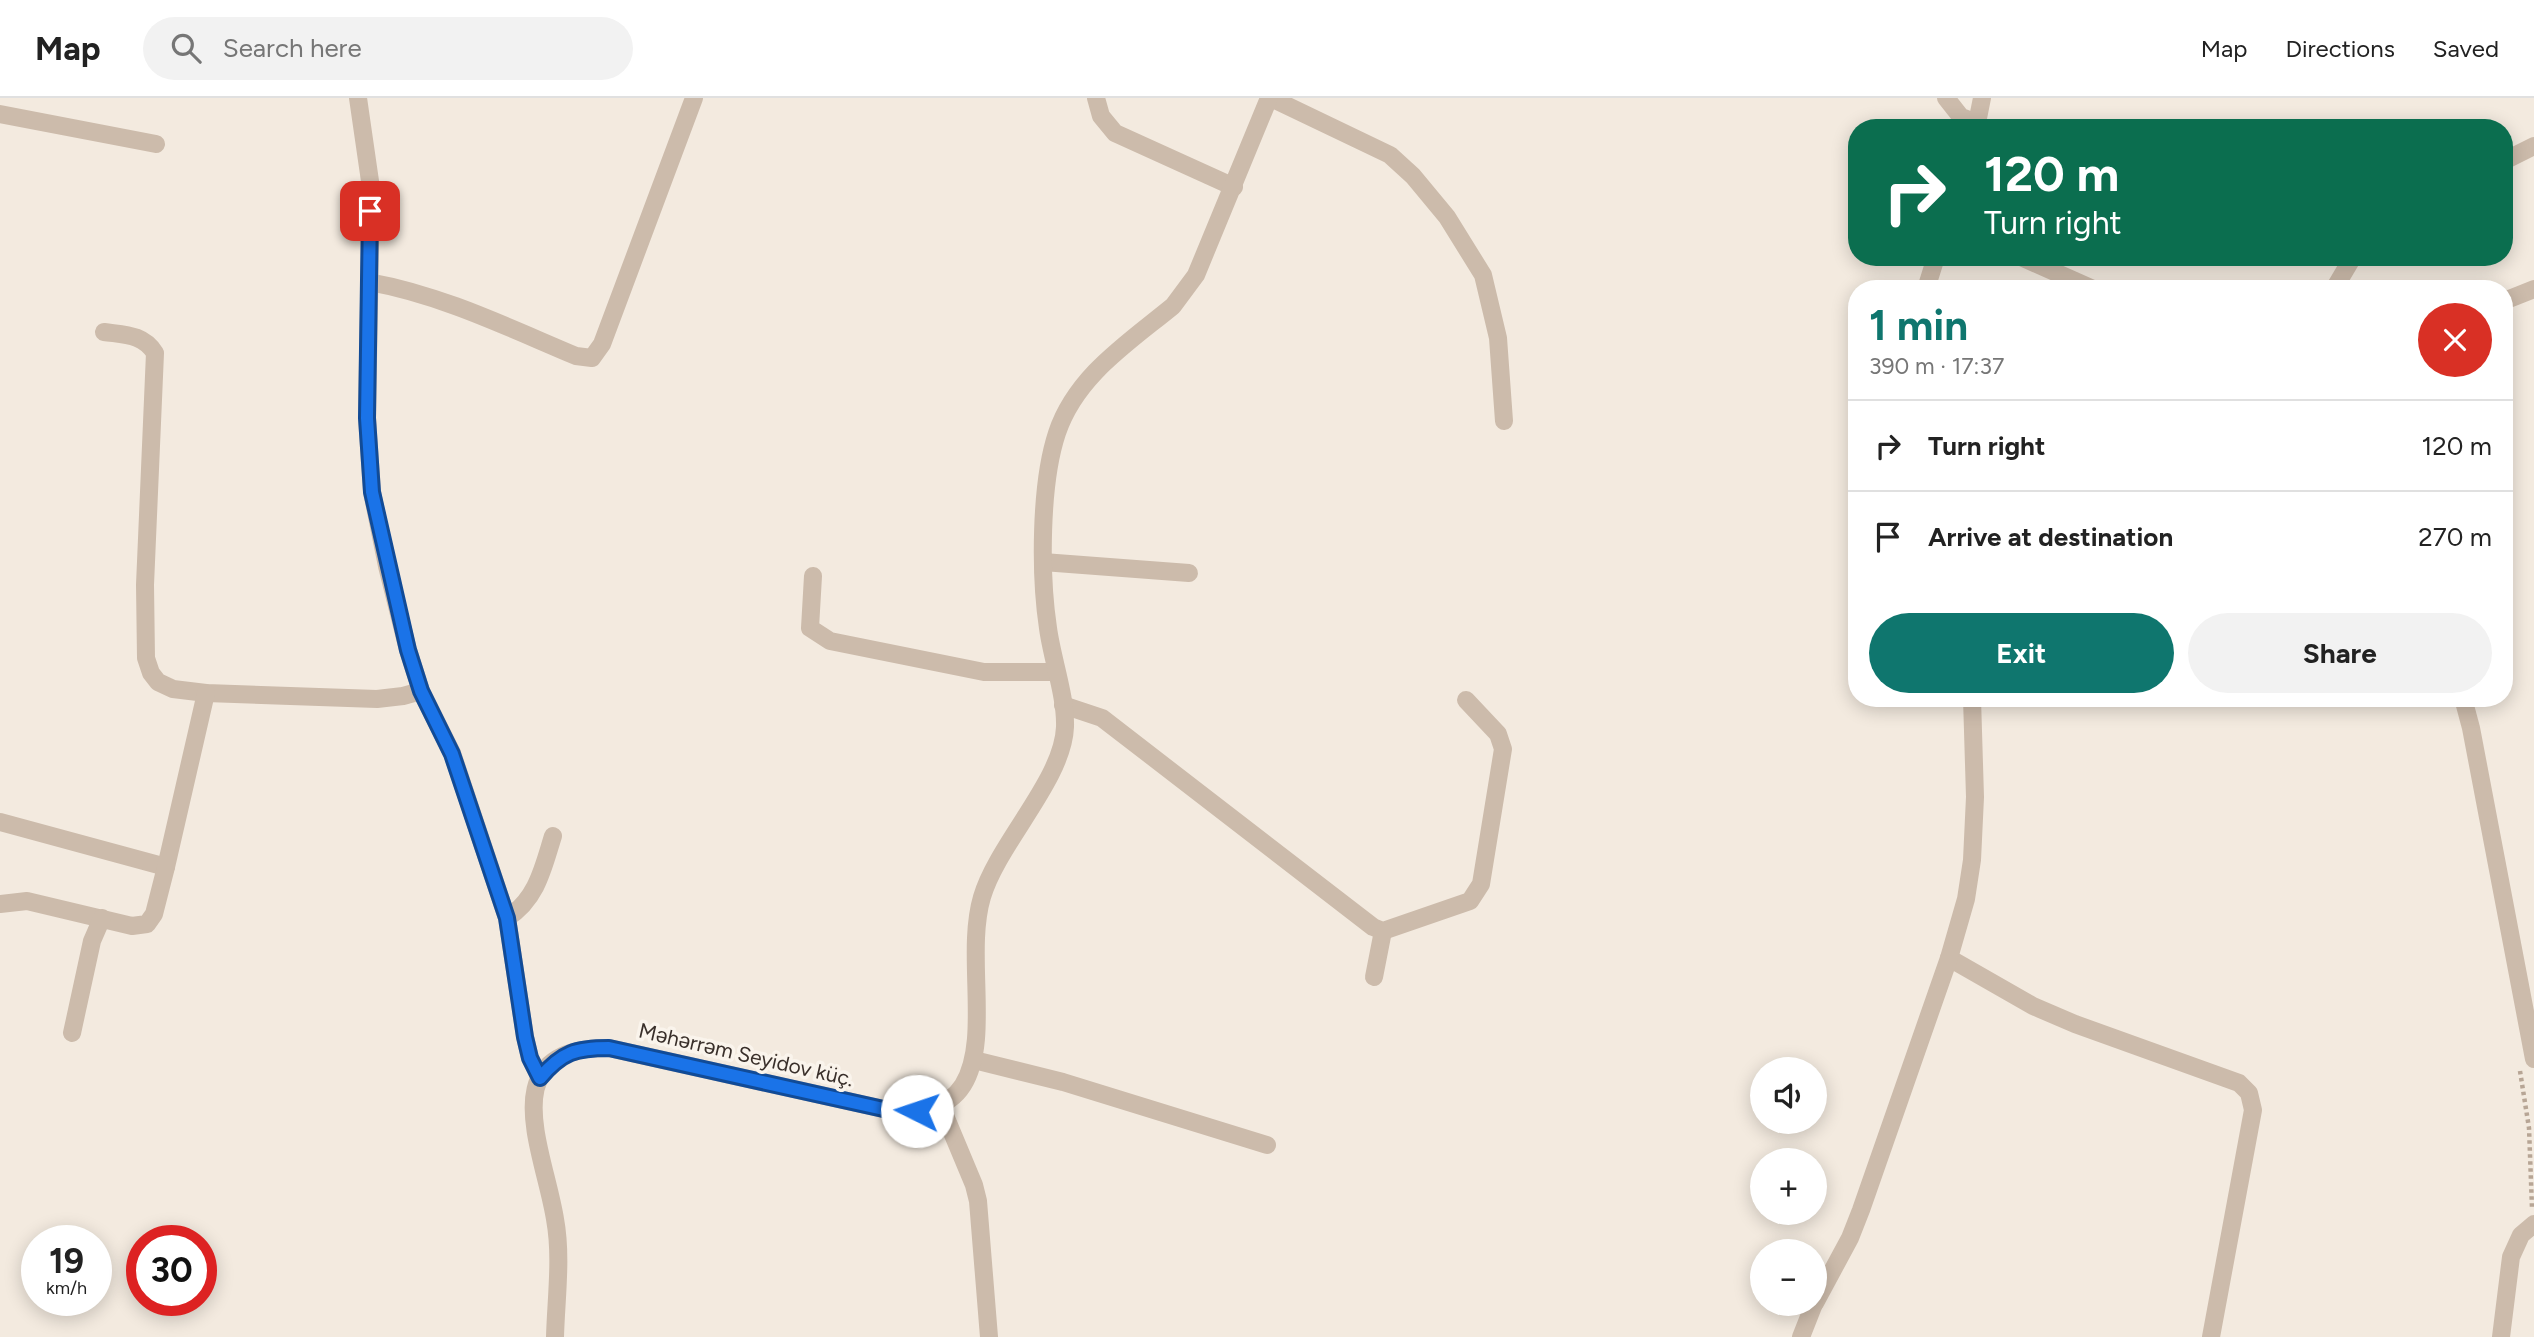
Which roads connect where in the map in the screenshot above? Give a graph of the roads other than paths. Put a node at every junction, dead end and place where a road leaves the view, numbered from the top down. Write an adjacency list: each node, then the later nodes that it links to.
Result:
1 (358, 98): 16 (street)
2 (694, 98): 16 (street)
3 (1096, 98): 13 (street)
4 (1270, 98): 13 (street); 20 (street)
5 (1946, 98): 8 (street)
6 (1982, 98): 9 (street)
7 (0, 114): 10 (street)
8 (1965, 119)
9 (1977, 119)
10 (156, 144)
11 (2534, 146): 12 (street)
12 (2513, 156)
13 (1234, 187): 21 (street)
14 (2041, 266): 15 (street)
15 (2073, 280)
16 (369, 282): 25 (street)
17 (2534, 289): 18 (street)
18 (2513, 298)
19 (104, 332): 26 (street)
20 (1504, 421)
21 (1043, 562): 22 (street); 24 (street)
22 (1189, 573)
23 (813, 576): 24 (street)
24 (1055, 672): 28 (street)
25 (421, 691): 26 (street); 36 (street)
26 (206, 693): 33 (street)
27 (1466, 700): 37 (street)
28 (1063, 705): 37 (street); 42 (street)
29 (1972, 707): 38 (street)
30 (2466, 707): 41 (street)
31 (0, 822): 33 (street)
32 (554, 836): 36 (street)
33 (166, 867): 35 (street)
34 (0, 904): 35 (street)
35 (102, 918): 40 (street)
36 (507, 918): 43 (street)
37 (1383, 931): 39 (street)
38 (1949, 958): 47 (street); 52 (street)
39 (1374, 977)
40 (72, 1033)
41 (2534, 1059)
42 (974, 1060): 44 (street); 45 (street)
43 (540, 1078): 44 (street, Məhərrəm Seyidov küç.); 49 (street)
44 (941, 1106): 50 (street)
45 (1267, 1145)
46 (2534, 1224): 53 (street)
47 (1827, 1281)
48 (1810, 1316): 51 (street)
49 (555, 1337)
50 (989, 1337)
51 (1801, 1337)
52 (2211, 1337)
53 (2501, 1337)

